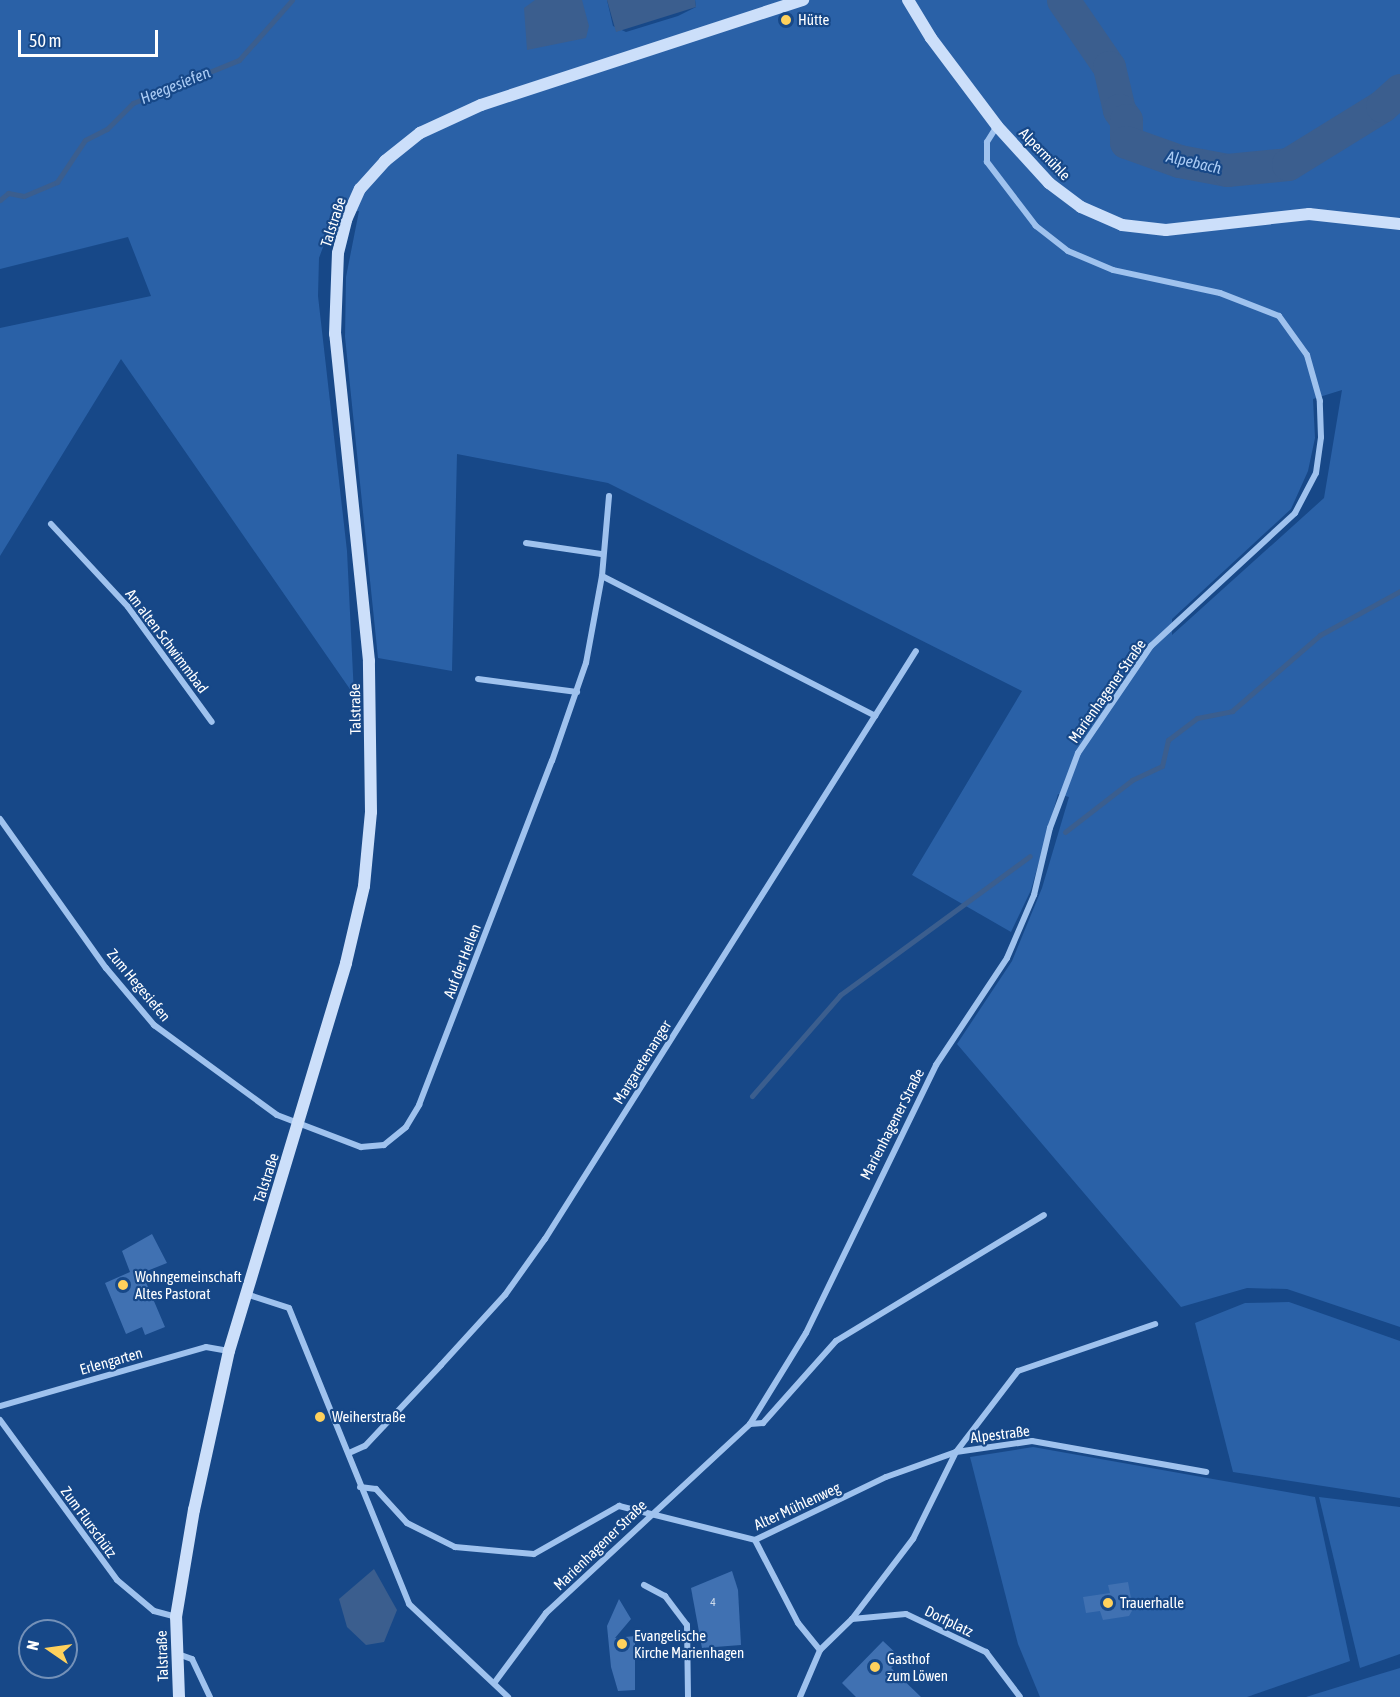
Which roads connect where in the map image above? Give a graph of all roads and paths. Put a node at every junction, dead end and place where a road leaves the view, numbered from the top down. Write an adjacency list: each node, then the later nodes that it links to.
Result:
1 (803, 0): 16 (main road, Talstraße)
2 (908, 0): 3 (main road, Alpermühle)
3 (997, 126): 4 (main road, Alpermühle); 23 (street, Marienhagener Straße)
4 (1400, 224)
5 (609, 496): 8 (street, Auf der Heilen)
6 (51, 524): 14 (street, Am alten Schwimmbad)
7 (526, 543): 8 (street)
8 (602, 554): 9 (street, Auf der Heilen)
9 (602, 576): 12 (street, Auf der Heilen); 13 (street)
10 (916, 651): 13 (street, Margaretenanger)
11 (478, 679): 12 (street)
12 (577, 692): 16 (street, Auf der Heilen)
13 (875, 716): 25 (street, Margaretenanger)
14 (212, 722)
15 (0, 819): 16 (street, Zum Hegesiefen)
16 (299, 1125): 18 (main road, Talstraße)
17 (1044, 1215): 23 (street, Marienhagener Straße)
18 (245, 1294): 20 (main road, Talstraße); 25 (street)
19 (1155, 1324): 24 (street)
20 (229, 1352): 21 (street, Erlengarten); 31 (main road, Talstraße)
21 (0, 1406)
22 (0, 1420): 31 (street, Zum Flurschütz)
23 (750, 1424): 28 (street, Marienhagener Straße)
24 (956, 1452): 26 (street, Alpestraße); 29 (street, Alter Mühlenweg); 32 (street, Alpestraße)
25 (348, 1453): 27 (street)
26 (1206, 1472)
27 (360, 1487): 28 (street, Alter Mühlenweg); 35 (street)
28 (648, 1515): 29 (street, Alter Mühlenweg); 35 (street, Marienhagener Straße)
29 (755, 1540): 33 (street)
30 (644, 1585): 39 (street)
31 (176, 1617): 34 (main road, Talstraße)
32 (852, 1619): 33 (street); 41 (street, Dorfplatz)
33 (820, 1650): 40 (street)
34 (175, 1653): 36 (main road, Talstraße); 37 (street)
35 (495, 1682): 38 (street)
36 (179, 1697)
37 (210, 1697)
38 (508, 1697)
39 (688, 1697)
40 (800, 1697)
41 (1020, 1697)

